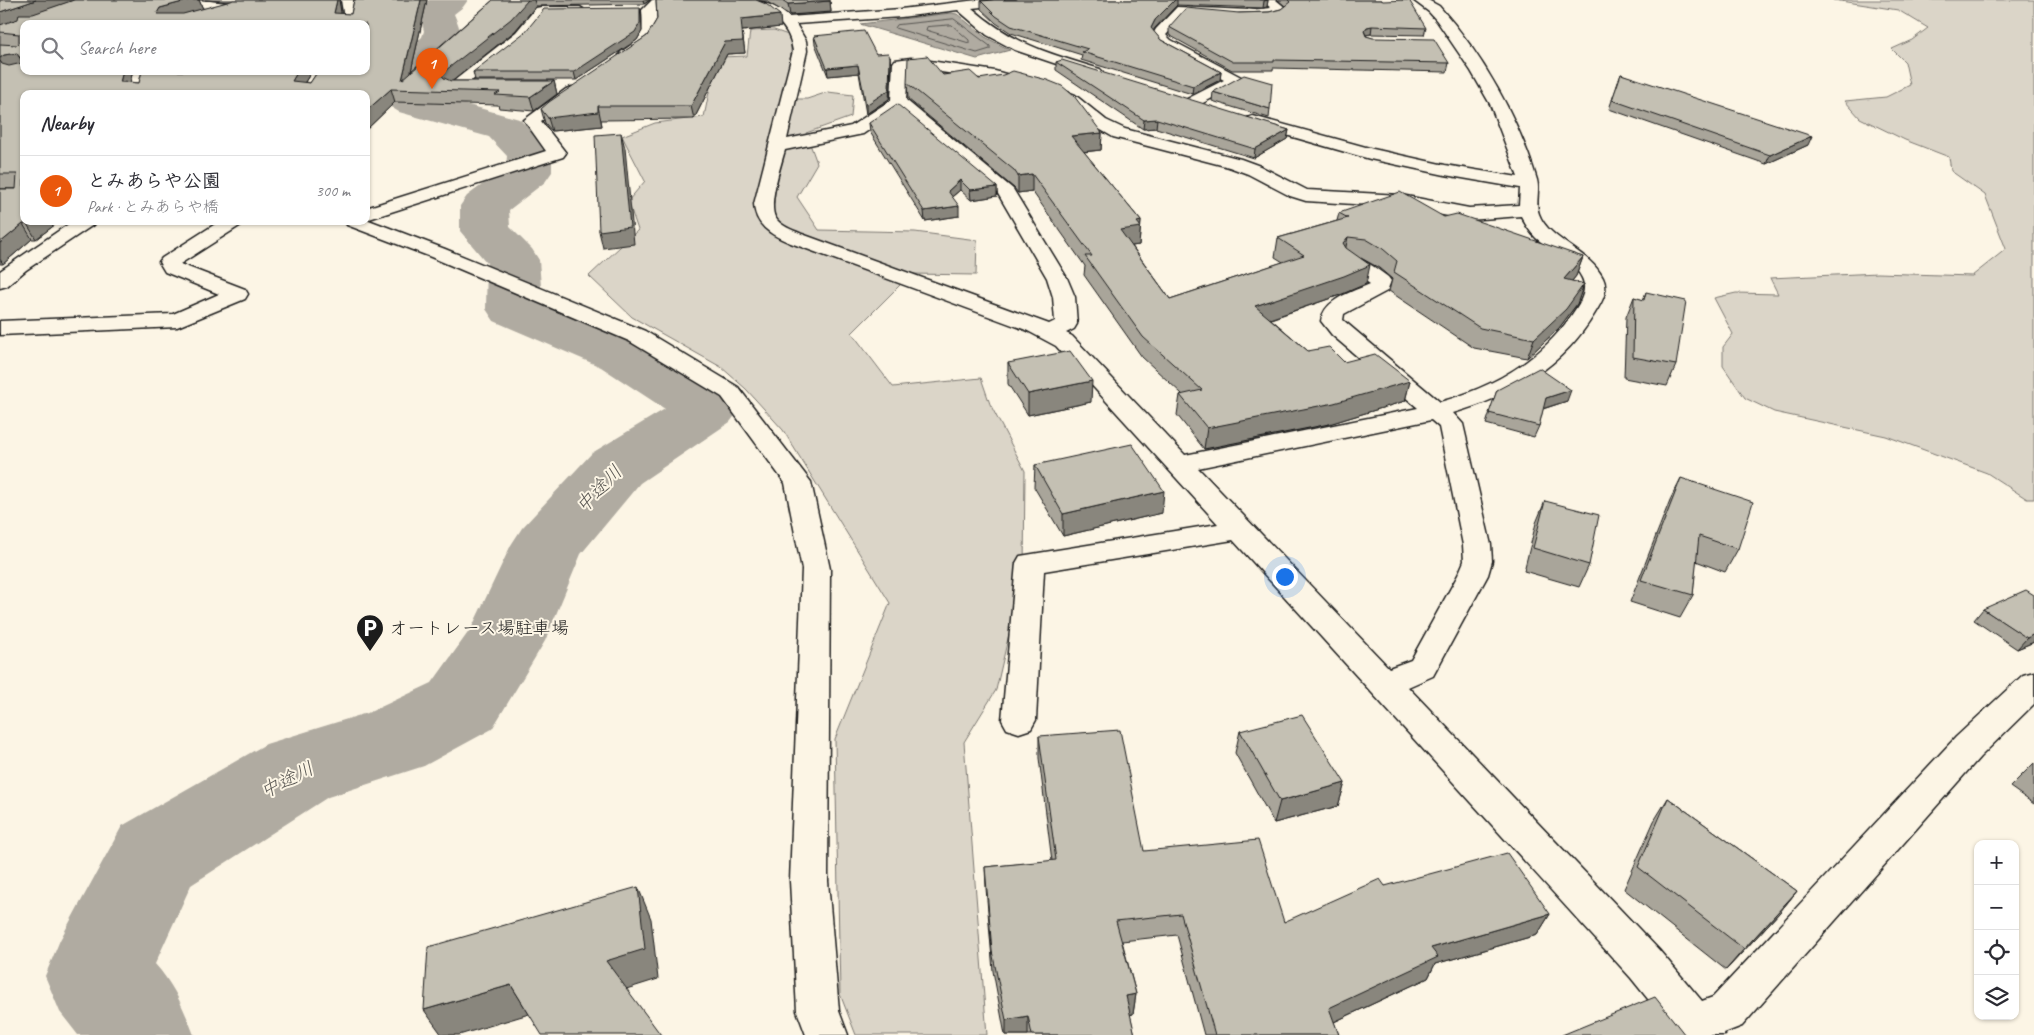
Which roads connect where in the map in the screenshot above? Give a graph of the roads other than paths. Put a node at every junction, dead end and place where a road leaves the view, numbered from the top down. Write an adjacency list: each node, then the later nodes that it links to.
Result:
1 (347, 0): 11 (street)
2 (747, 0): 12 (street)
3 (1010, 0): 7 (street)
4 (1267, 0): 19 (street)
5 (1419, 0): 25 (street)
6 (185, 1): 10 (street)
7 (961, 6): 12 (street); 14 (street)
8 (649, 7): 13 (street)
9 (590, 10): 15 (street)
10 (186, 20)
11 (350, 20)
12 (787, 21): 24 (street)
13 (612, 66)
14 (1112, 77)
15 (494, 87)
16 (552, 87): 27 (street)
17 (1175, 96): 19 (street)
18 (898, 102): 22 (street); 23 (street); 26 (street)
19 (1193, 102): 20 (street)
20 (1211, 108)
21 (1239, 116): 25 (street)
22 (873, 120): 23 (street); 24 (street)
23 (930, 129): 34 (street)
24 (777, 146): 34 (street)
25 (1528, 184): 26 (street)
26 (1529, 210): 35 (street)
27 (370, 213)
28 (80, 225): 32 (street)
29 (228, 225): 33 (street)
30 (364, 225): 42 (street)
31 (1351, 262): 35 (street)
32 (0, 282)
33 (0, 328)
34 (1050, 332): 36 (street)
35 (1436, 411): 36 (street); 38 (street)
36 (1179, 464): 37 (street)
37 (1241, 530): 38 (street); 40 (street)
38 (1384, 684): 41 (street)
39 (2028, 698): 41 (street)
40 (1019, 720)
41 (1700, 1029)
42 (827, 1035)

